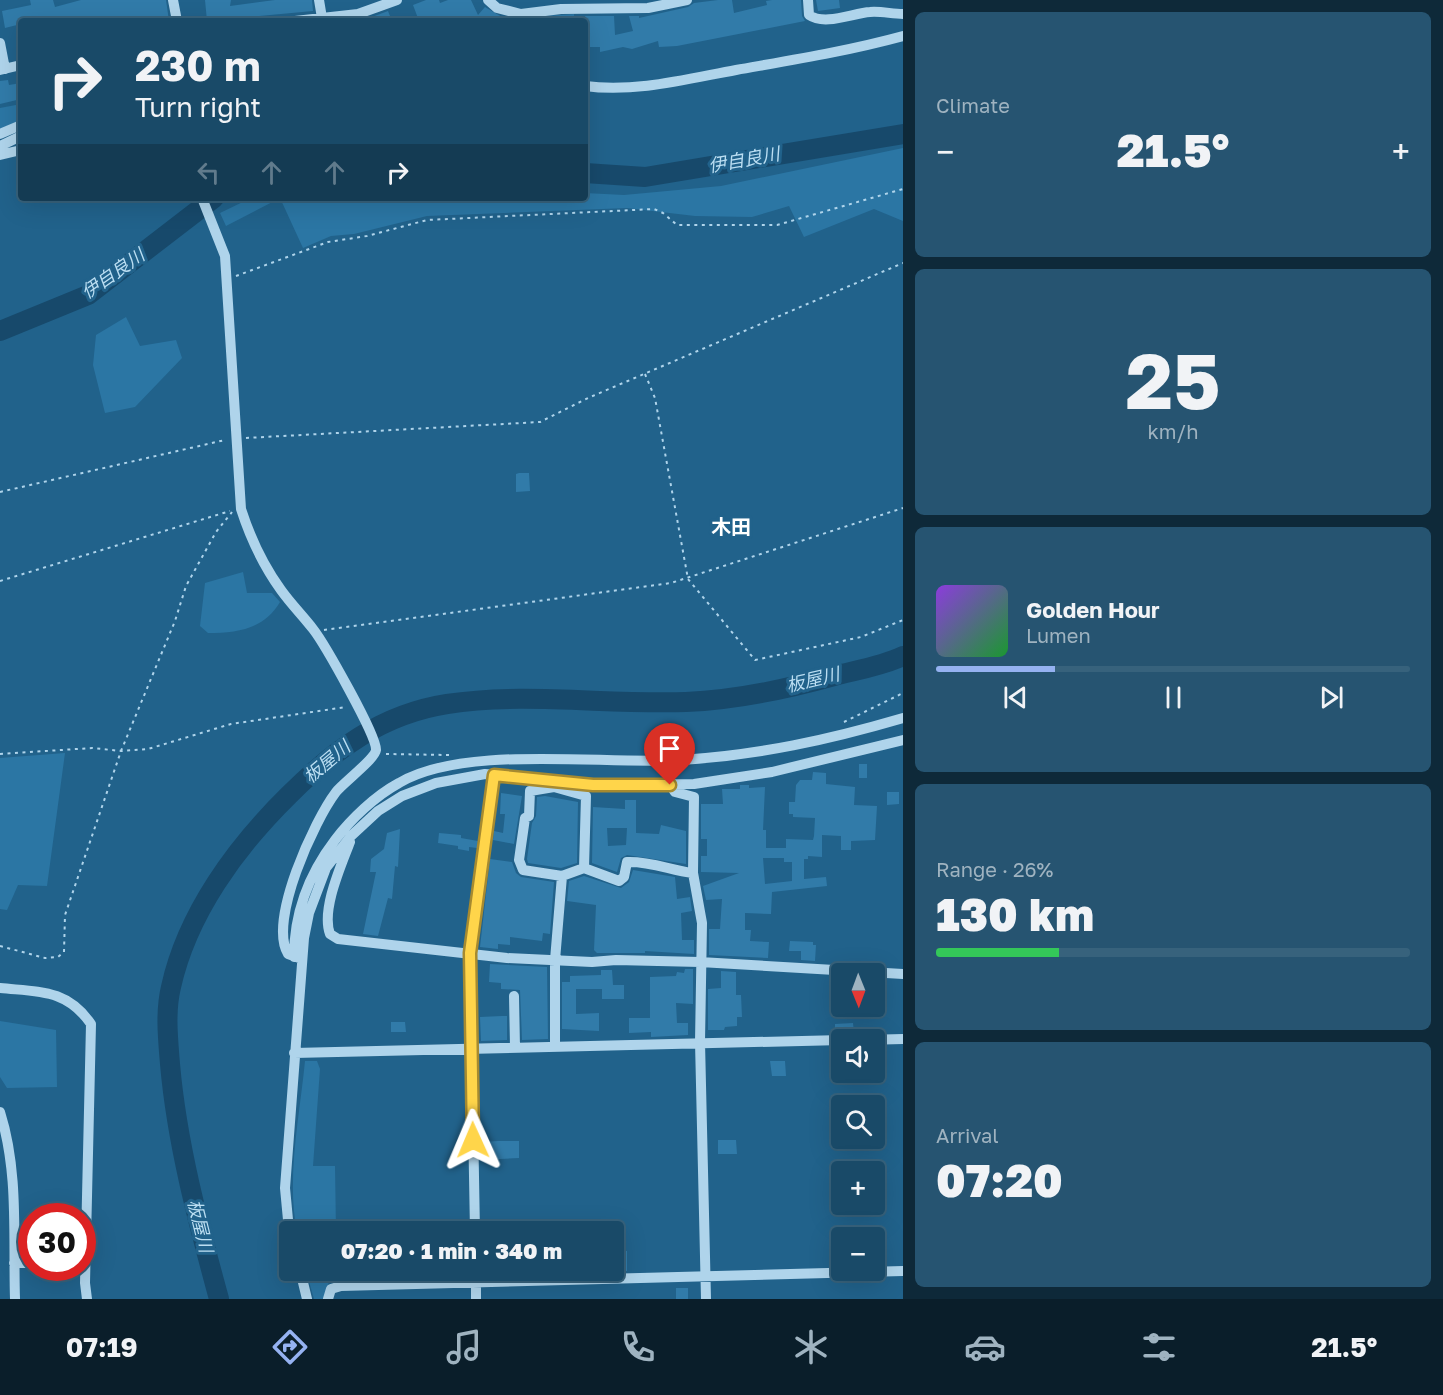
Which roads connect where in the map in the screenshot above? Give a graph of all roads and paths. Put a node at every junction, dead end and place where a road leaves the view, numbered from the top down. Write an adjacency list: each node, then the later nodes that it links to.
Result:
1 (173, 0): 9 (street)
2 (318, 0): 10 (street)
3 (397, 0): 10 (street)
4 (488, 0): 7 (street)
5 (687, 0): 7 (street)
6 (808, 0): 8 (street)
7 (647, 4)
8 (903, 14)
9 (176, 18)
10 (322, 18)
11 (903, 36): 15 (street)
12 (0, 43): 14 (street)
13 (18, 66): 14 (street)
14 (3, 69)
15 (588, 86)
16 (18, 126): 17 (street)
17 (0, 134)
18 (18, 137): 19 (street)
19 (0, 146)
20 (18, 151): 21 (street)
21 (0, 155)
22 (903, 189): 25 (path)
23 (203, 201): 25 (street)
24 (903, 263): 26 (path)
25 (227, 277): 27 (street)
26 (645, 374): 27 (path); 31 (path)
27 (235, 438): 28 (path); 30 (street)
28 (0, 492)
29 (903, 507): 31 (path)
30 (237, 509): 32 (path); 34 (street); 38 (path)
31 (688, 579): 33 (path); 34 (path)
32 (0, 581)
33 (903, 620)
34 (315, 631): 35 (street)
35 (359, 711): 38 (path); 40 (street)
36 (903, 718): 51 (street)
37 (903, 740): 44 (street)
38 (121, 751): 39 (path); 49 (path)
39 (0, 754)
40 (374, 756): 41 (path); 51 (street)
41 (458, 756)
42 (494, 775): 43 (street); 45 (street); 50 (street)
43 (554, 783): 44 (street); 46 (street); 48 (street)
44 (670, 785): 47 (street)
45 (351, 836): 50 (street); 51 (street)
46 (584, 868): 47 (street); 48 (street)
47 (693, 873): 53 (street)
48 (562, 876): 52 (street)
49 (0, 946)
50 (470, 953): 52 (street); 63 (street)
51 (298, 958): 64 (street)
52 (555, 960): 53 (street); 61 (street)
53 (700, 962): 54 (street); 60 (street)
54 (903, 974)
55 (0, 988): 77 (street)
56 (514, 996): 62 (street)
57 (885, 1039): 58 (street)
58 (903, 1039)
59 (831, 1040): 60 (street)
60 (700, 1041): 61 (street); 72 (street)
61 (555, 1046): 62 (street)
62 (514, 1047): 63 (street)
63 (471, 1048): 64 (street); 67 (street)
64 (294, 1053): 66 (street)
65 (0, 1112): 68 (street)
66 (288, 1221)
67 (475, 1221)
68 (14, 1263): 69 (street); 76 (street)
69 (18, 1263)
70 (903, 1271): 72 (street)
71 (624, 1277): 72 (street)
72 (705, 1277): 81 (street)
73 (303, 1281): 78 (street)
74 (408, 1281): 79 (street)
75 (476, 1281): 80 (street)
76 (15, 1299)
77 (87, 1299)
78 (307, 1299)
79 (328, 1299)
80 (476, 1299)
81 (706, 1299)

